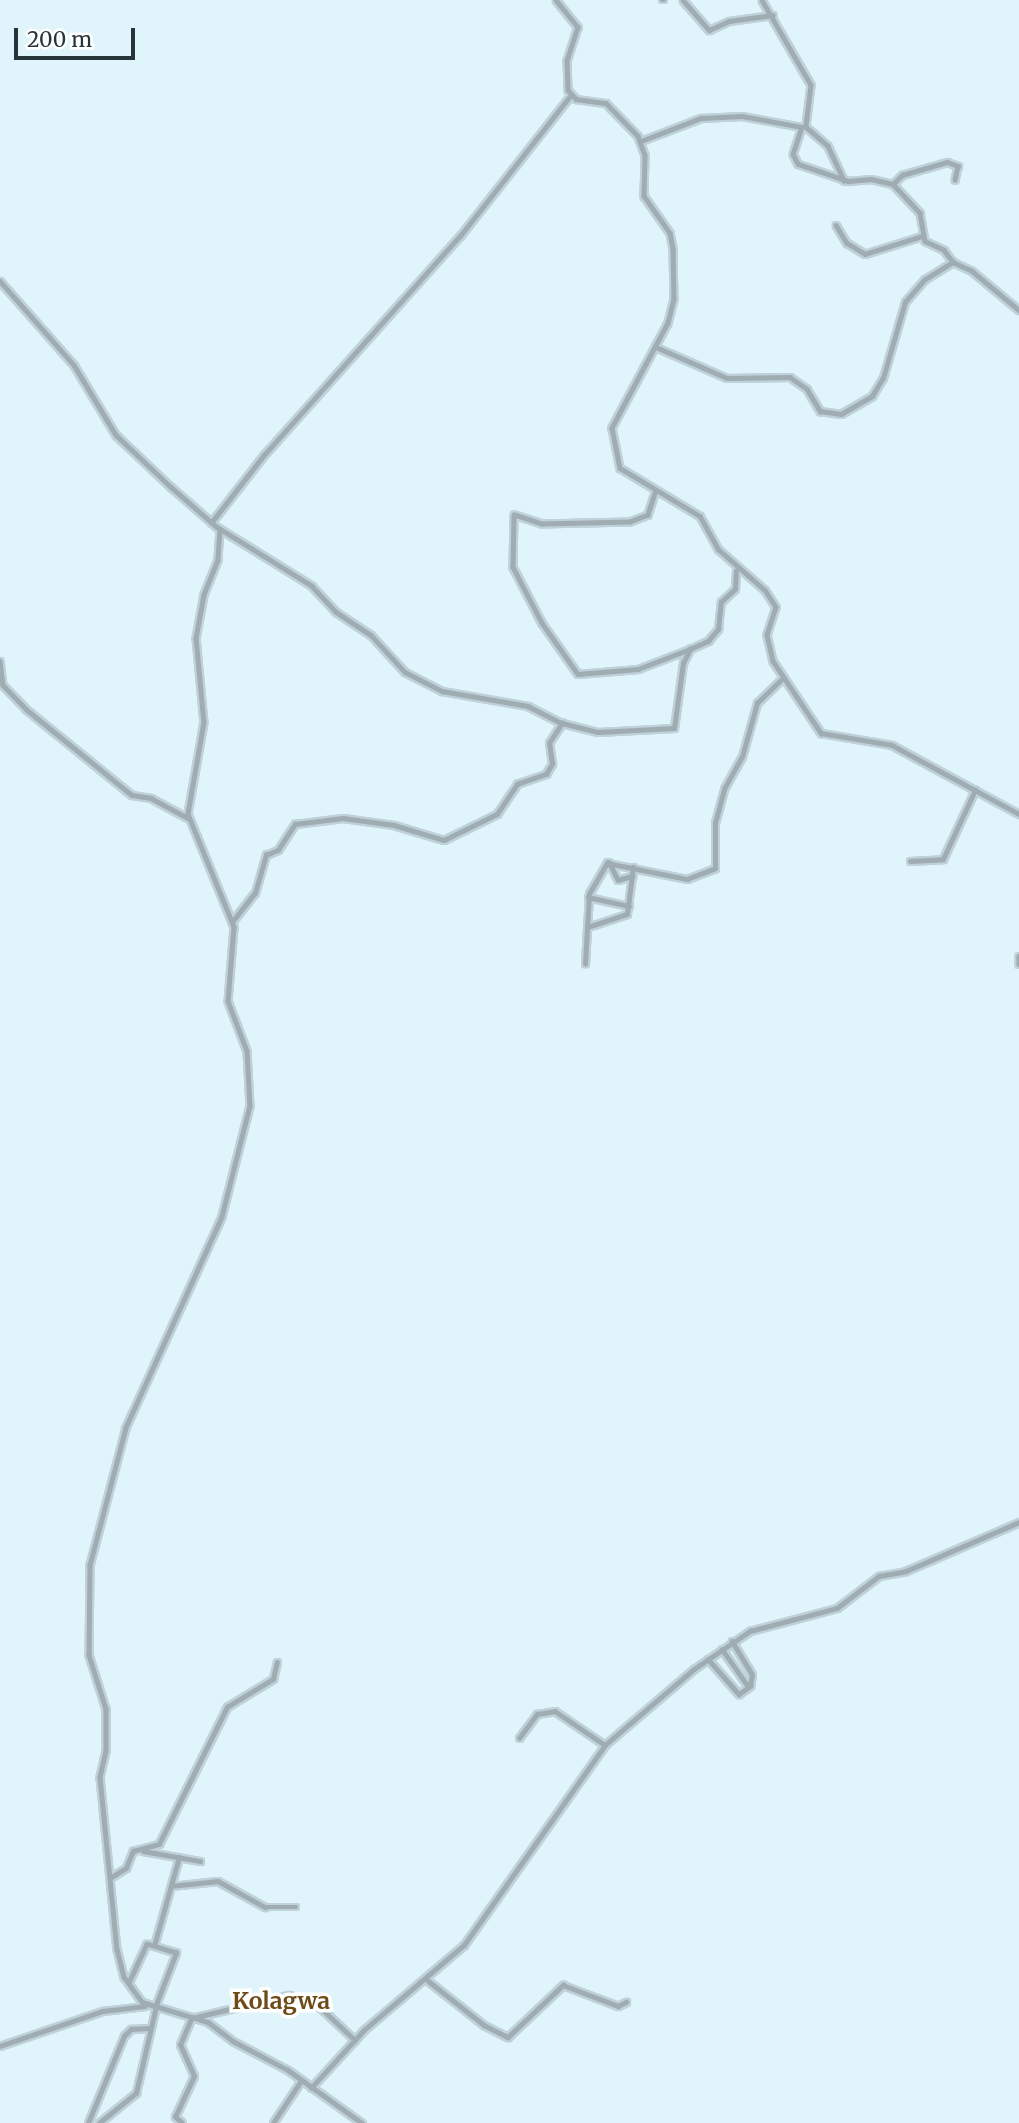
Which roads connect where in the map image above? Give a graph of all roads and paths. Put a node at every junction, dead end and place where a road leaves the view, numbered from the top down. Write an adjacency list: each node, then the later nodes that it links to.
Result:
1 (555, 0): 5 (street)
2 (683, 0): 4 (street)
3 (762, 0): 4 (street)
4 (773, 15): 6 (street)
5 (571, 95): 7 (street); 18 (street)
6 (804, 127): 7 (street); 8 (street); 8 (street)
7 (641, 141): 16 (street)
8 (845, 180): 10 (street)
9 (955, 180): 10 (street)
10 (893, 184): 12 (street)
11 (836, 225): 12 (street)
12 (922, 236): 13 (street)
13 (953, 262): 15 (street); 16 (street)
14 (0, 281): 18 (street)
15 (1019, 310)
16 (656, 347): 17 (street)
17 (657, 490): 20 (street); 21 (street)
18 (211, 523): 19 (street)
19 (220, 530): 24 (street); 27 (street)
20 (736, 570): 21 (street); 23 (street)
21 (690, 649): 24 (street)
22 (0, 661): 27 (street)
23 (783, 678): 25 (street); 30 (street)
24 (562, 723): 34 (street)
25 (975, 790): 26 (street); 28 (street)
26 (1019, 814)
27 (189, 818): 34 (street)
28 (910, 861)
29 (609, 862): 30 (street); 31 (street); 32 (street)
30 (633, 867): 31 (street)
31 (633, 875): 33 (street)
32 (588, 897): 33 (street); 35 (street)
33 (629, 906): 35 (street)
34 (232, 923): 50 (street)
35 (588, 927): 37 (street)
36 (1019, 956): 38 (street)
37 (585, 964)
38 (1019, 964)
39 (1019, 1522): 40 (street)
40 (732, 1642): 41 (street); 44 (street)
41 (722, 1649): 42 (street); 44 (street)
42 (708, 1659): 44 (street); 46 (street)
43 (277, 1662): 47 (street)
44 (748, 1686)
45 (519, 1738): 46 (street)
46 (605, 1745): 54 (street)
47 (137, 1850): 48 (street); 50 (street)
48 (178, 1857): 49 (street); 51 (street)
49 (200, 1861)
50 (110, 1878): 55 (street)
51 (172, 1885): 52 (street); 53 (street)
52 (296, 1907)
53 (154, 1946): 55 (street); 58 (street)
54 (426, 1979): 56 (street); 61 (street)
55 (129, 1984): 57 (street)
56 (626, 2002)
57 (145, 2006): 58 (street); 62 (street)
58 (155, 2009): 59 (street); 60 (street)
59 (193, 2017): 61 (street); 63 (street); 67 (street)
60 (151, 2027): 65 (street); 66 (street)
61 (355, 2040): 64 (street)
62 (0, 2046)
63 (301, 2081): 64 (street); 68 (street)
64 (311, 2088): 69 (street)
65 (88, 2123)
66 (99, 2123)
67 (182, 2123)
68 (273, 2123)
69 (362, 2123)

